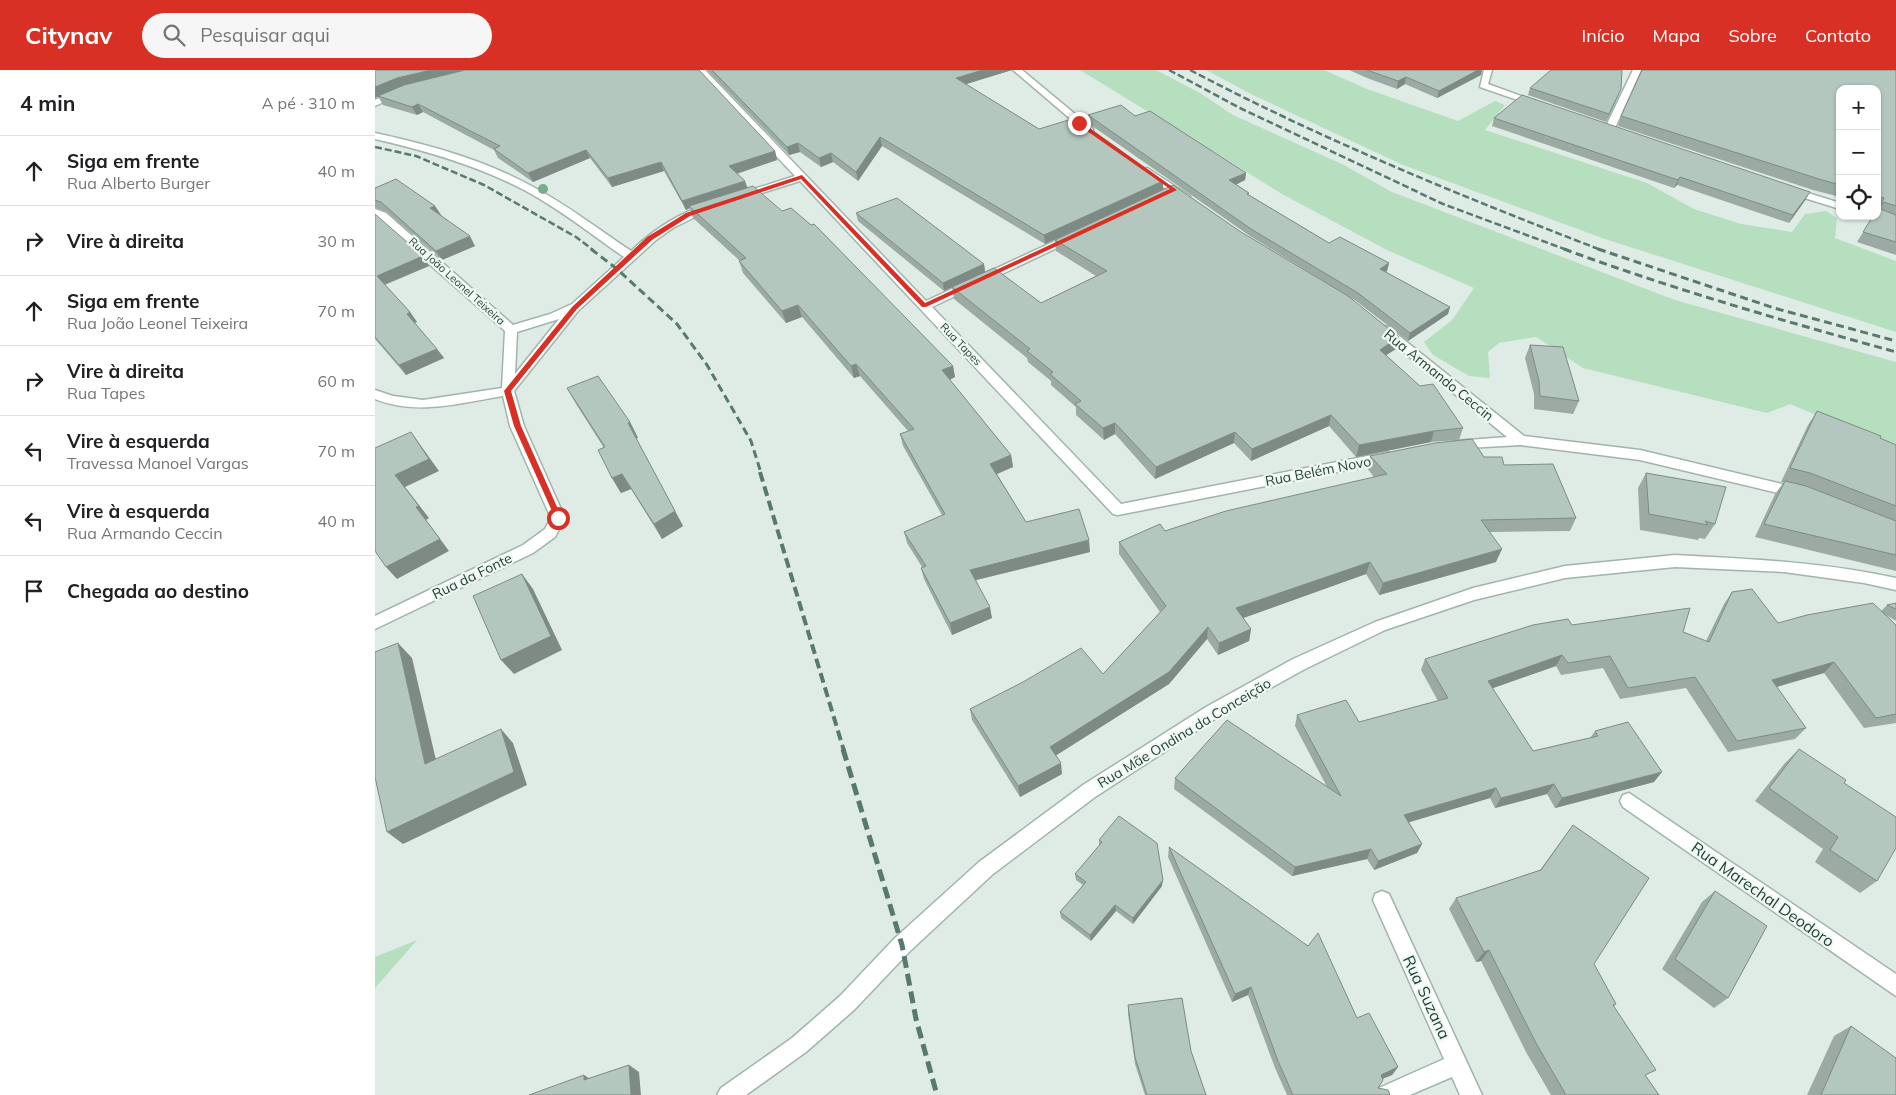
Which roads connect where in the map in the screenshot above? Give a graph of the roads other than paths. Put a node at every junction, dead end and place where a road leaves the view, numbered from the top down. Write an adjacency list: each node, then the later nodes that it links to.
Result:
1 (700, 70): 12 (street, Rua Tapes)
2 (1017, 70): 10 (street)
3 (1488, 70): 7 (street)
4 (1637, 70): 8 (street)
5 (413, 88): 6 (street)
6 (375, 103)
7 (1547, 107)
8 (1610, 128)
9 (375, 136): 18 (street)
10 (1103, 140)
11 (1134, 162): 15 (street)
12 (802, 177): 18 (street, Rua João Leonel Teixeira); 19 (street, Rua Tapes)
13 (1775, 185): 14 (street)
14 (1836, 205)
15 (1198, 207)
16 (375, 212): 22 (street, Rua João Leonel Teixeira)
17 (1085, 231): 19 (street)
18 (630, 256): 20 (street, Rua João Leonel Teixeira)
19 (924, 306): 29 (street, Rua Tapes)
20 (575, 308): 22 (street, Rua João Leonel Teixeira); 23 (street)
21 (1374, 322): 25 (street, Rua Armando Ceccin)
22 (511, 330): 23 (street)
23 (508, 391): 24 (street); 31 (street, Rua da Fonte)
24 (375, 394)
25 (1520, 440): 26 (street); 28 (street)
26 (1441, 448)
27 (1402, 454): 29 (street, Rua Belém Novo)
28 (1809, 496)
29 (1118, 510)
30 (1896, 584): 36 (street, Rua Mãe Ondina da Conceição)
31 (375, 623)
32 (1629, 801): 34 (street, Rua Marechal Deodoro)
33 (1382, 900): 35 (street, Rua Suzana)
34 (1896, 986)
35 (1457, 1064): 37 (street); 38 (street, Rua Suzana)
36 (728, 1095)
37 (1386, 1095)
38 (1471, 1095)

